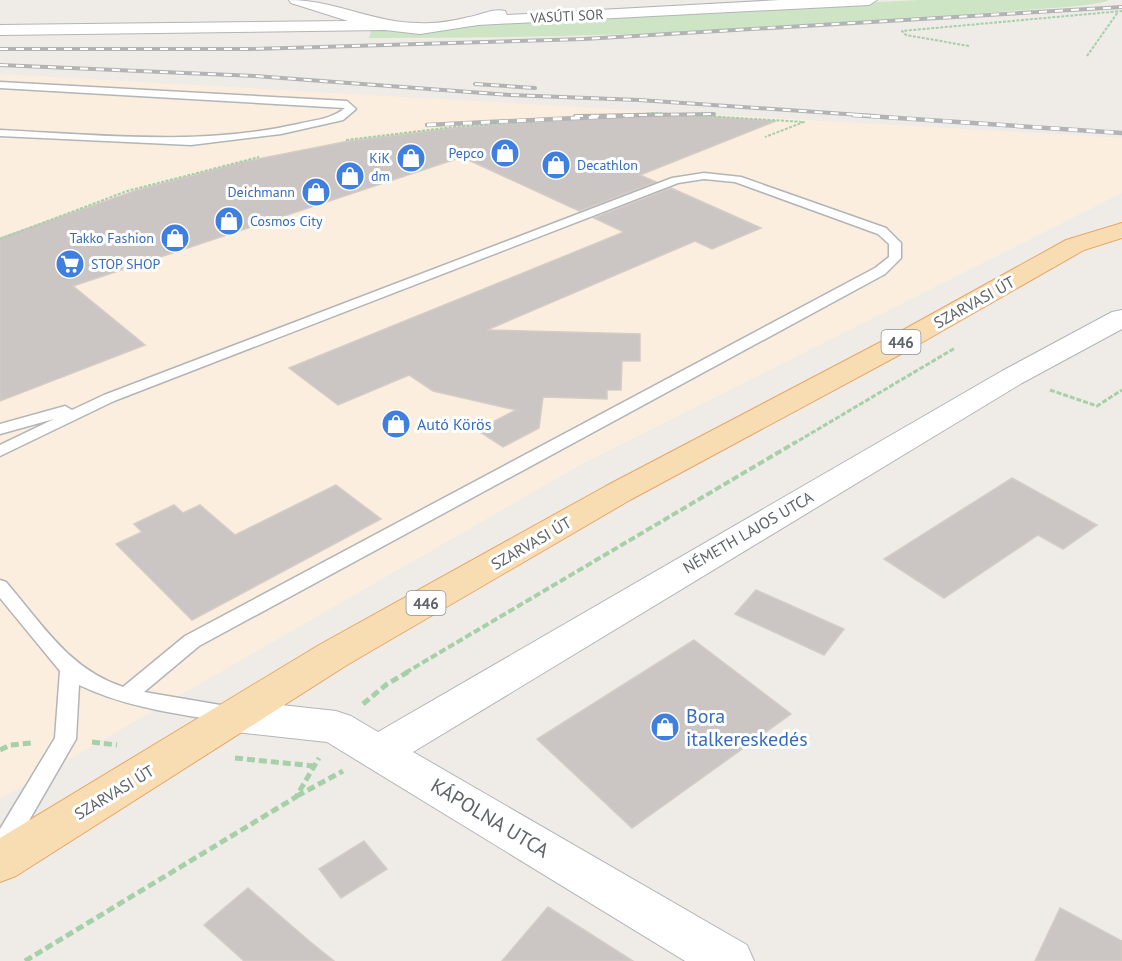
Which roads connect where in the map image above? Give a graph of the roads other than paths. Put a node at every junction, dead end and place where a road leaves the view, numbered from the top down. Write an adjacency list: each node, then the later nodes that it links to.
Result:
1 (297, 0): 5 (street)
2 (542, 0): 4 (street)
3 (869, 0): 4 (street, VASÚTI SOR)
4 (480, 21): 5 (street)
5 (380, 26): 6 (street)
6 (0, 30)
7 (0, 85): 8 (lane)
8 (0, 133)
9 (1122, 209): 11 (main road, SZARVASI ÚT / 446)
10 (1122, 230): 11 (main road, SZARVASI ÚT / 446)
11 (1075, 245): 19 (main road, SZARVASI ÚT / 446)
12 (1122, 318): 20 (street, NÉMETH LAJOS UTCA)
13 (109, 398): 14 (lane); 15 (lane); 18 (lane)
14 (0, 429)
15 (0, 451)
16 (0, 586): 17 (lane)
17 (70, 669): 18 (lane); 21 (lane)
18 (126, 696): 19 (lane)
19 (236, 716): 20 (street, KÁPOLNA UTCA); 22 (main road, SZARVASI ÚT / 446)
20 (378, 752): 23 (street, KÁPOLNA UTCA)
21 (0, 850)
22 (0, 862)
23 (729, 961)

